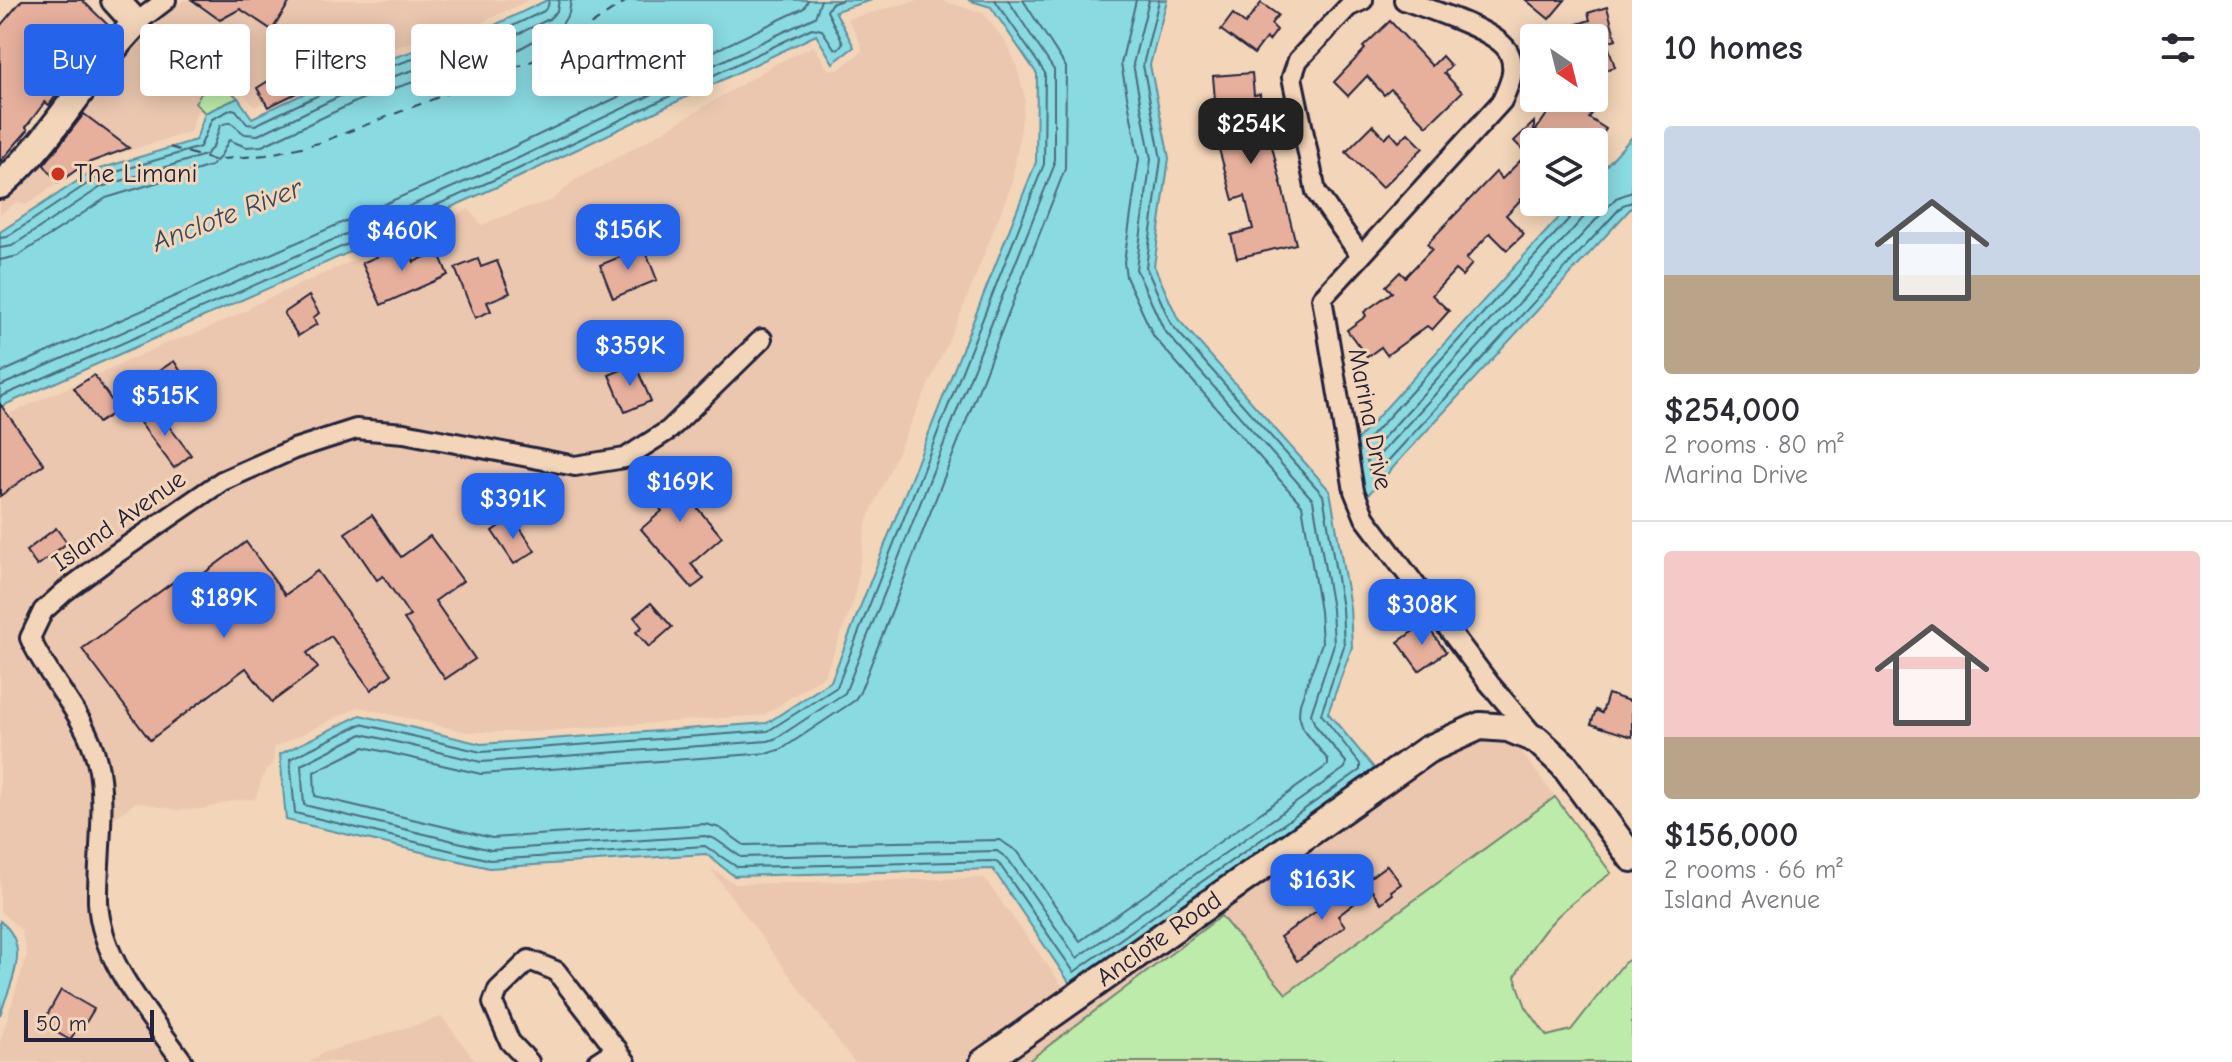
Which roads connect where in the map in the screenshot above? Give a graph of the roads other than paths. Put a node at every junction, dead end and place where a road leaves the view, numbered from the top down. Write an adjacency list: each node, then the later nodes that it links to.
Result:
1 (115, 0): 5 (street)
2 (166, 0): 5 (street)
3 (1363, 0): 7 (street)
4 (1404, 0): 7 (street, Marina Drive)
5 (136, 23): 6 (street)
6 (0, 185)
7 (1361, 256): 9 (street, Marina Drive)
8 (762, 339): 12 (street, Island Avenue)
9 (1537, 740): 10 (street, Anclote Road); 15 (street, Anclote Road)
10 (1632, 858)
11 (621, 1056): 13 (street); 14 (street)
12 (183, 1062)
13 (529, 1062)
14 (597, 1062)
15 (984, 1062)

